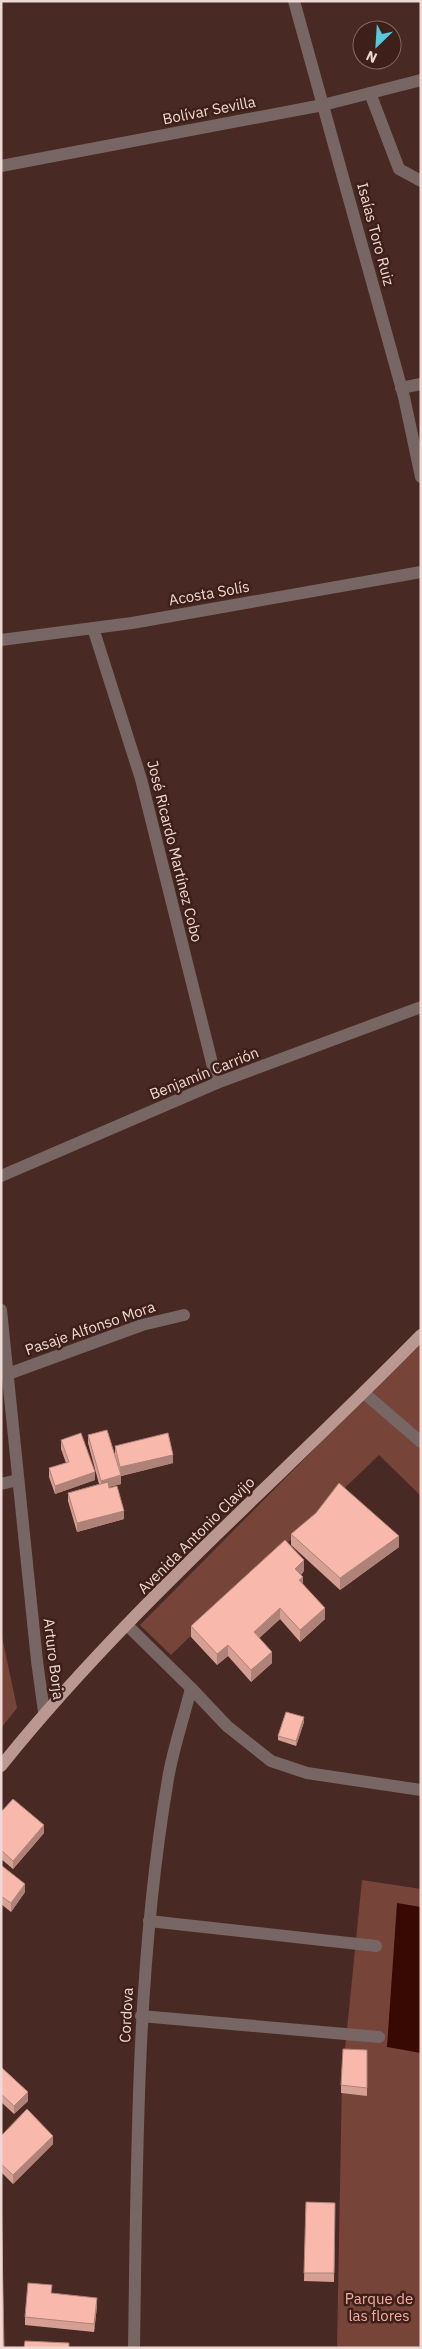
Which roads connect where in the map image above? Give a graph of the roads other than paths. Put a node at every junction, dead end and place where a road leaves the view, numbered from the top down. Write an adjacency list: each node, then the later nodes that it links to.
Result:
1 (294, 1): 4 (street, Isaías Toro Ruiz)
2 (421, 80): 3 (street, Bolívar Sevilla)
3 (370, 93): 4 (street, Bolívar Sevilla); 6 (street)
4 (323, 105): 5 (street, Bolívar Sevilla); 8 (street, Isaías Toro Ruiz)
5 (1, 166)
6 (421, 181)
7 (421, 384): 8 (street)
8 (402, 388): 9 (street, Isaías Toro Ruiz)
9 (421, 477)
10 (421, 572): 11 (street, Acosta Solís)
11 (93, 628): 12 (street, Acosta Solís); 14 (street, José Ricardo Martínez Cobo)
12 (1, 640)
13 (421, 1007): 14 (street, Benjamín Carrión)
14 (217, 1083): 15 (street, Benjamín Carrión)
15 (1, 1176)
16 (1, 1310): 19 (street, Arturo Borja)
17 (184, 1315): 19 (street, Pasaje Alfonso Mora)
18 (421, 1335): 20 (main road, Avenida Antonio Clavijo)
19 (8, 1374): 22 (street, Arturo Borja)
20 (364, 1394): 21 (street); 24 (main road, Avenida Antonio Clavijo)
21 (421, 1442)
22 (18, 1480): 23 (street); 26 (street, Arturo Borja)
23 (1, 1484)
24 (128, 1626): 25 (street); 26 (main road, Avenida Antonio Clavijo)
25 (191, 1688): 28 (street); 29 (street, Cordova)
26 (44, 1712): 27 (main road, Avenida Antonio Clavijo)
27 (1, 1766)
28 (421, 1790)
29 (149, 1921): 30 (street); 31 (street, Cordova)
30 (376, 1946)
31 (141, 2016): 32 (street); 33 (street, Cordova)
32 (379, 2037)
33 (134, 2348)

